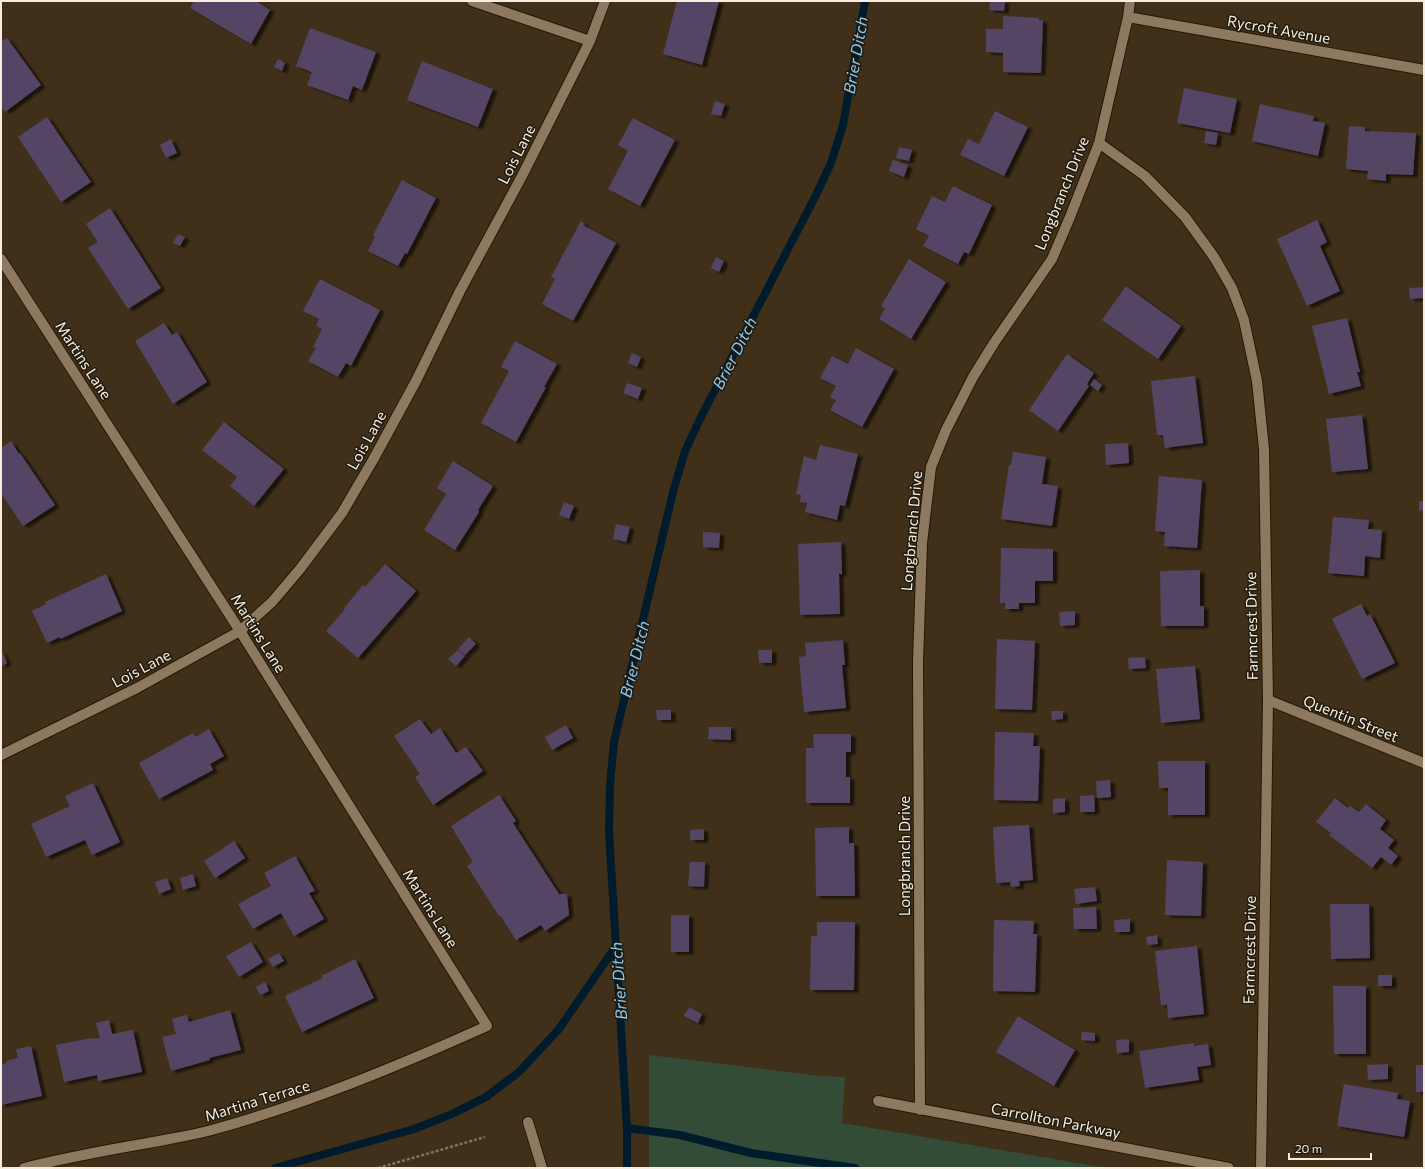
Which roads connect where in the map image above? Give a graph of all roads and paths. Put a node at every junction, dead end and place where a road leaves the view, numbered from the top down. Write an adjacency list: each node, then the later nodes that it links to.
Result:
1 (472, 1): 5 (street)
2 (605, 1): 5 (street, Lois Lane)
3 (1130, 1): 4 (street, Longbranch Drive)
4 (1128, 17): 6 (street, Rycroft Avenue); 7 (street, Longbranch Drive)
5 (590, 41): 9 (street, Lois Lane)
6 (1424, 70)
7 (1099, 143): 10 (street, Farmcrest Drive); 15 (street, Longbranch Drive)
8 (1, 259): 9 (street, Martins Lane)
9 (240, 632): 11 (street, Lois Lane); 13 (street, Martins Lane)
10 (1268, 700): 12 (street, Quentin Street); 22 (street, Farmcrest Drive)
11 (1, 755)
12 (1424, 763)
13 (488, 1026): 18 (street, Martina Terrace)
14 (878, 1101): 15 (street, Carrollton Parkway)
15 (920, 1110): 21 (street, Carrollton Parkway)
16 (528, 1122): 20 (street)
17 (485, 1137): 19 (path)
18 (24, 1168)
19 (378, 1168)
20 (542, 1168)
21 (1229, 1168)
22 (1261, 1168)

